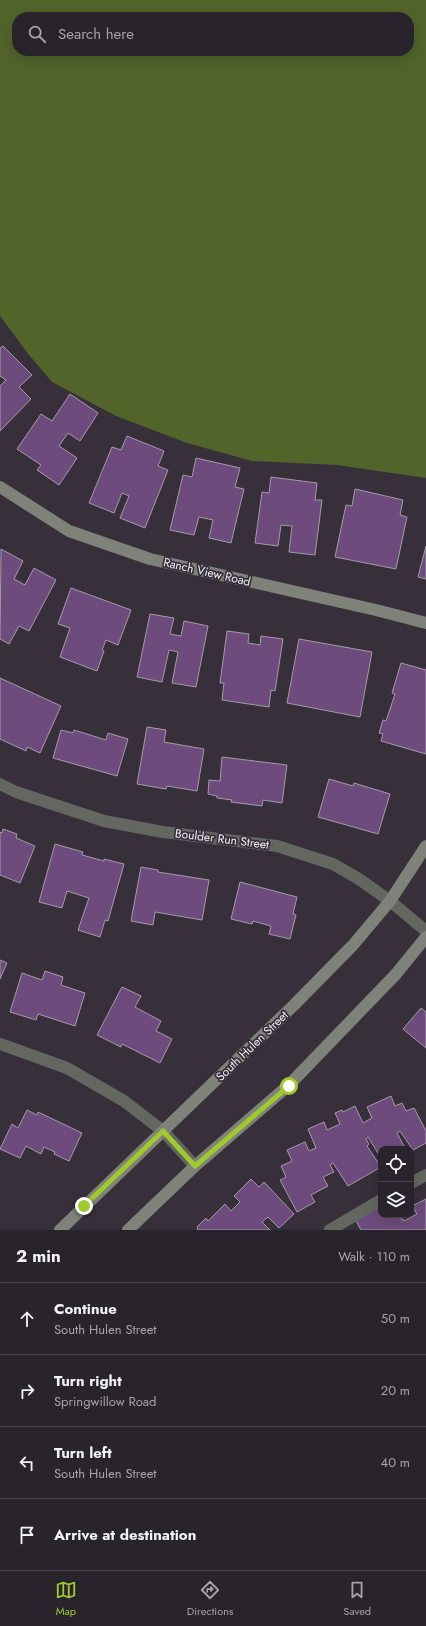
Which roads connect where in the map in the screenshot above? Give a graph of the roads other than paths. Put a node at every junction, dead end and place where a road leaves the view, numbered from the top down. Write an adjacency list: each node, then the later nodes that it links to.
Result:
1 (0, 487): 2 (main road, Ranch View Road)
2 (426, 623)
3 (0, 784): 5 (street, Boulder Run Street)
4 (426, 846): 5 (main road, South Hulen Street)
5 (390, 901): 6 (street, Boulder Run Street); 9 (main road, South Hulen Street)
6 (426, 931)
7 (426, 936): 10 (main road)
8 (0, 1044): 9 (street)
9 (163, 1131): 10 (street); 14 (main road, South Hulen Street)
10 (195, 1166): 15 (main road)
11 (426, 1175): 12 (street)
12 (413, 1182)
13 (378, 1202): 16 (street)
14 (60, 1230)
15 (128, 1230)
16 (330, 1230)

